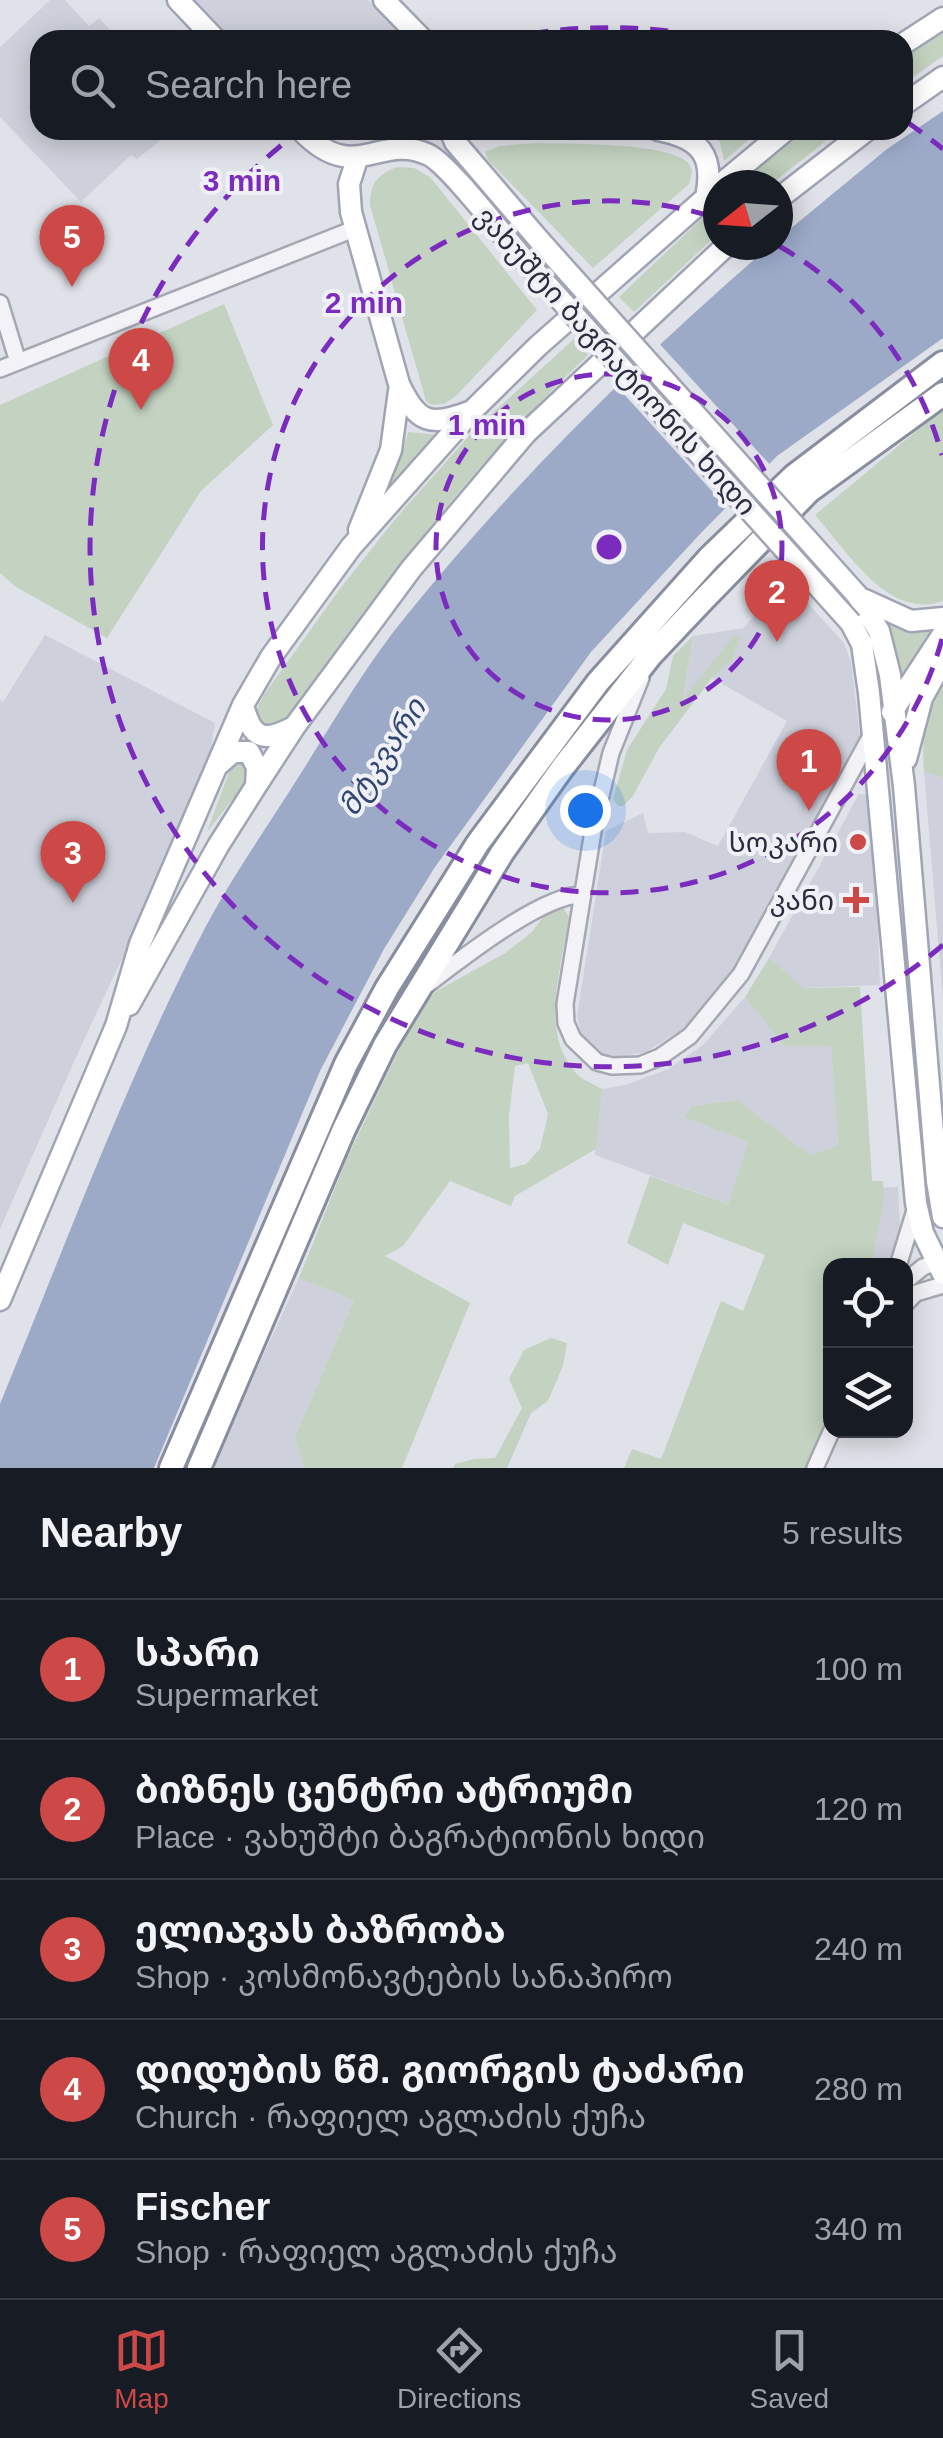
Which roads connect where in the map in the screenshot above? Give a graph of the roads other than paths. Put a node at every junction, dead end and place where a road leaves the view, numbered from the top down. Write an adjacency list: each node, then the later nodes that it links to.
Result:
1 (178, 0): 4 (main road)
2 (384, 0): 5 (main road)
3 (943, 18): 6 (main road)
4 (206, 30)
5 (413, 30)
6 (913, 38)
7 (943, 78): 8 (main road)
8 (913, 98)
9 (313, 140): 16 (main road)
10 (456, 140): 15 (main road, ვახუშტი ბაგრატიონის ხიდი)
11 (464, 140): 15 (main road)
12 (687, 140): 17 (main road)
13 (774, 140): 18 (main road)
14 (854, 140): 19 (main road)
15 (468, 158): 31 (main road, ვახუშტი ბაგრატიონის ხიდი, bridge)
16 (358, 159): 21 (main road); 31 (main road, ვახუშტი ბაგრატიონის ხიდი, bridge)
17 (711, 170)
18 (739, 170)
19 (793, 187)
20 (703, 201): 29 (main road)
21 (354, 229): 24 (street); 27 (main road)
22 (711, 260): 38 (main road)
23 (0, 304): 24 (street)
24 (18, 362): 26 (street)
25 (943, 363): 58 (highway)
26 (0, 369)
27 (399, 384): 29 (main road); 30 (main road)
28 (943, 394): 34 (highway)
29 (471, 412): 30 (main road)
30 (352, 547): 36 (main road)
31 (862, 608): 32 (main road); 37 (main road); 39 (main road)
32 (943, 618)
33 (943, 634): 37 (main road)
34 (650, 656): 46 (street); 47 (highway)
35 (943, 660): 43 (main road)
36 (243, 705): 38 (main road); 41 (main road)
37 (894, 709): 40 (main road); 43 (main road)
38 (295, 726): 42 (main road)
39 (873, 732): 40 (main road); 44 (street)
40 (876, 764): 45 (main road)
41 (217, 765): 42 (main road); 48 (main road)
42 (256, 786): 48 (main road)
43 (904, 786): 50 (main road)
44 (841, 794): 45 (street); 46 (street)
45 (879, 794): 49 (main road)
46 (582, 895): 47 (street)
47 (414, 995): 59 (highway)
48 (116, 1026): 56 (main road)
49 (916, 1203): 51 (street); 52 (main road)
50 (943, 1217)
51 (900, 1258)
52 (941, 1265): 53 (street)
53 (913, 1277)
54 (943, 1286): 55 (street)
55 (913, 1296)
56 (0, 1300)
57 (828, 1438): 60 (street)
58 (171, 1468)
59 (199, 1468)
60 (815, 1468)

